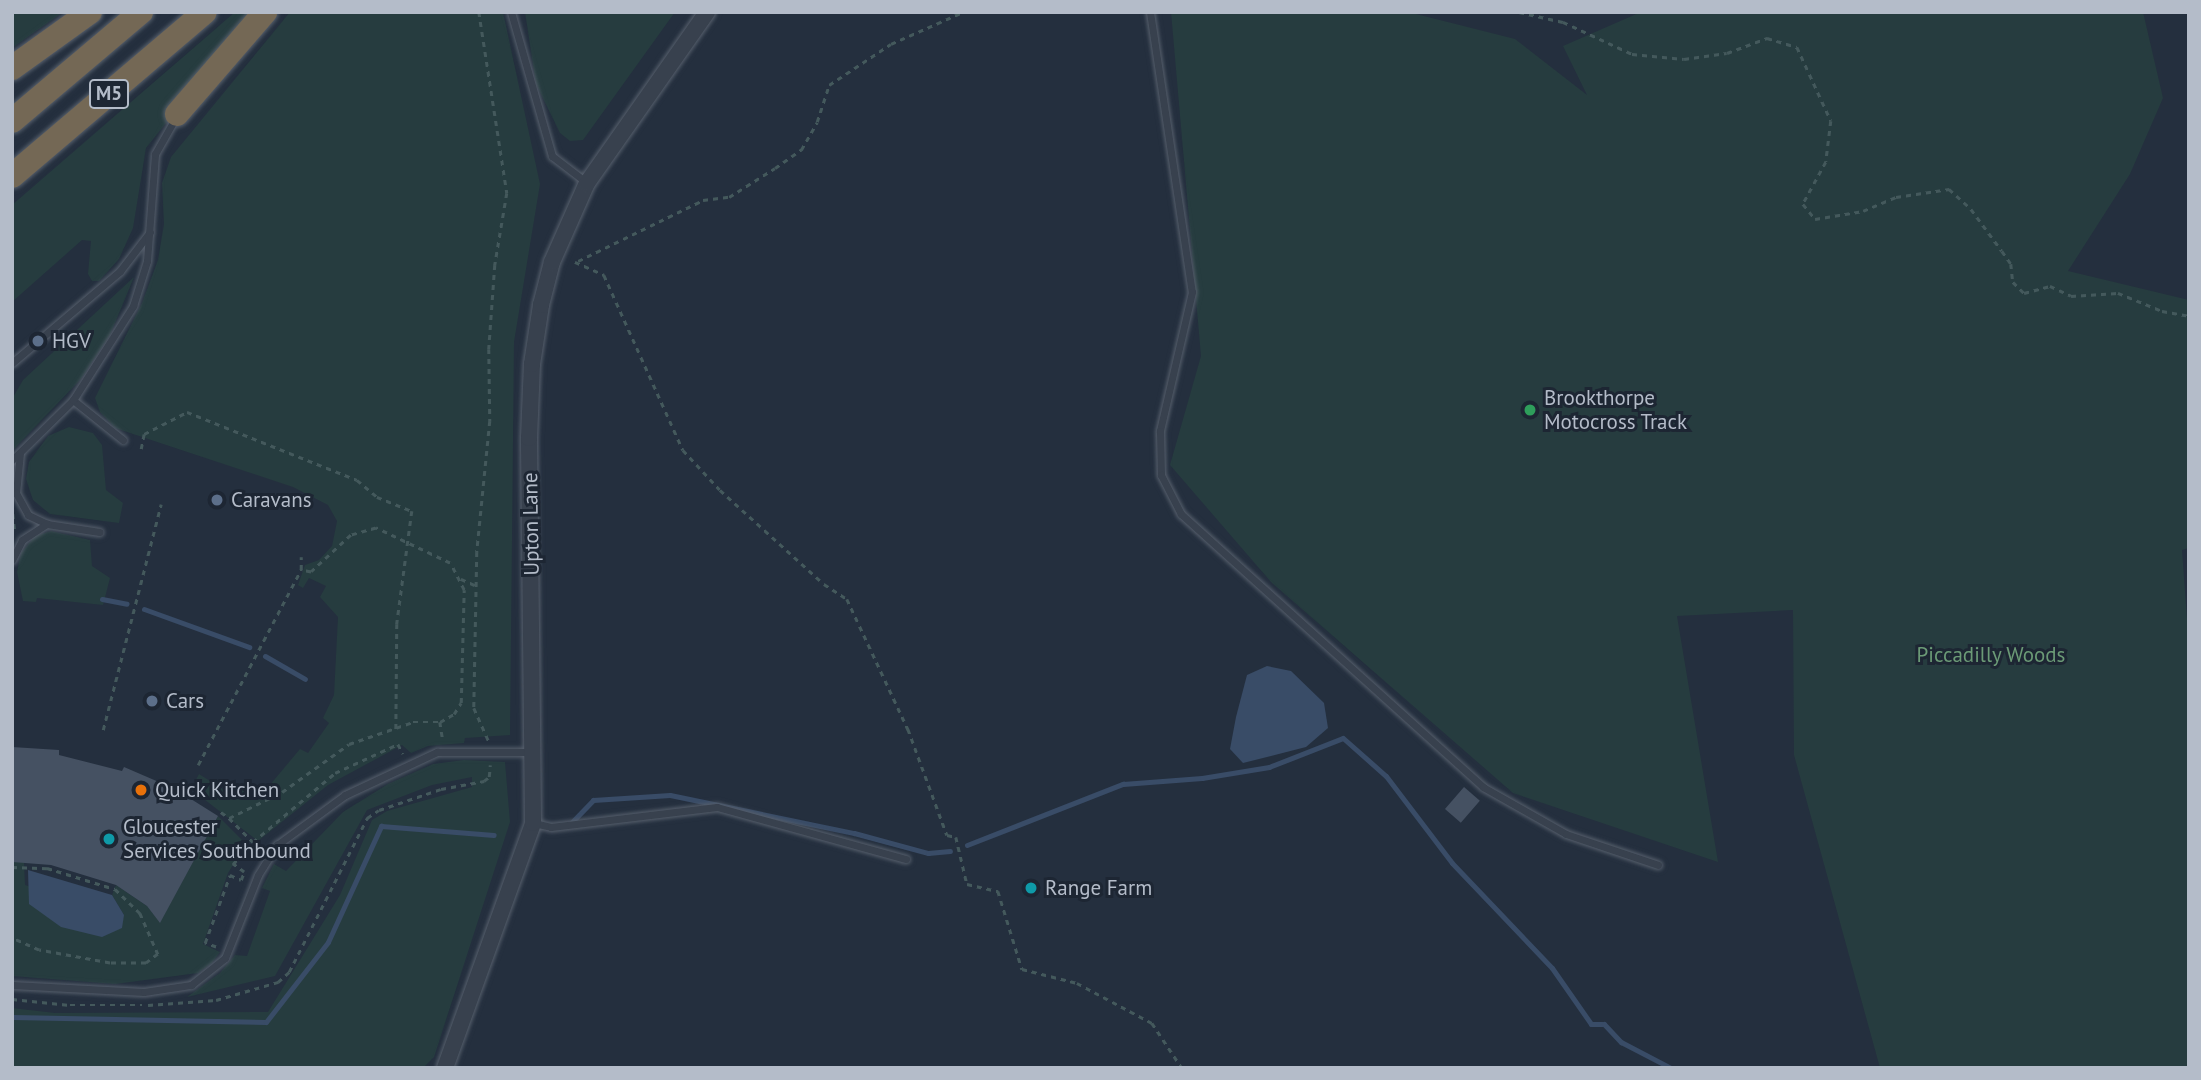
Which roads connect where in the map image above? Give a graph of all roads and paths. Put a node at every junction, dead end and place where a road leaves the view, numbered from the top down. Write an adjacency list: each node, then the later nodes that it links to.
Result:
1 (90, 12): 11 (highway)
2 (141, 12): 13 (highway, M5)
3 (205, 12): 14 (highway, M5)
4 (265, 12): 12 (highway)
5 (479, 12): 36 (path)
6 (511, 12): 15 (lane)
7 (707, 12): 15 (street, Upton Lane)
8 (963, 12): 18 (path)
9 (1150, 12): 49 (lane)
10 (1519, 12): 19 (path)
11 (12, 68)
12 (177, 114): 16 (lane)
13 (12, 121)
14 (12, 176)
15 (587, 183): 17 (street, Upton Lane)
16 (150, 231): 20 (lane); 21 (lane)
17 (552, 262): 18 (path); 42 (street, Upton Lane)
18 (575, 262): 55 (path)
19 (2189, 316)
20 (12, 363)
21 (74, 400): 22 (lane); 24 (lane)
22 (123, 440)
23 (141, 449): 30 (path)
24 (20, 453): 25 (lane); 28 (lane)
25 (12, 460)
26 (161, 504): 39 (path)
27 (12, 511): 31 (path)
28 (47, 524): 29 (lane); 31 (lane)
29 (99, 532)
30 (409, 542): 34 (path); 35 (path); 38 (path)
31 (19, 545): 33 (lane)
32 (301, 557): 34 (path)
33 (12, 560)
34 (301, 570): 43 (path)
35 (459, 578): 36 (path); 37 (path)
36 (477, 586): 40 (path)
37 (440, 722): 38 (path); 41 (path)
38 (396, 729): 45 (path)
39 (103, 730)
40 (489, 750): 41 (lane); 42 (lane); 53 (path)
41 (445, 751): 52 (lane)
42 (534, 752): 46 (street, Upton Lane)
43 (198, 765)
44 (222, 812): 45 (path)
45 (229, 818): 47 (path)
46 (533, 822): 48 (lane); 54 (street, Upton Lane)
47 (253, 842)
48 (906, 859)
49 (1658, 865)
50 (12, 867): 51 (path)
51 (12, 938)
52 (12, 985)
53 (12, 999)
54 (445, 1068)
55 (1182, 1068)

